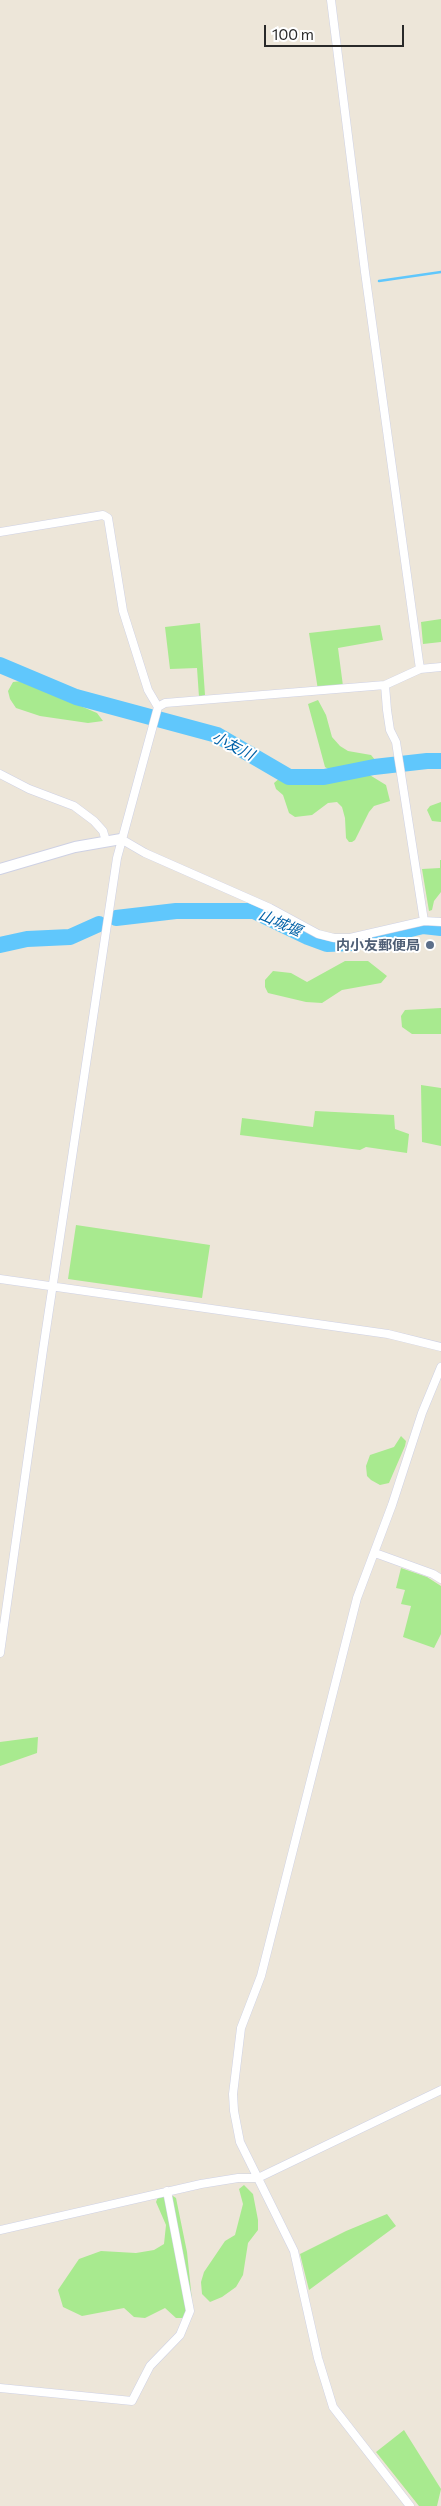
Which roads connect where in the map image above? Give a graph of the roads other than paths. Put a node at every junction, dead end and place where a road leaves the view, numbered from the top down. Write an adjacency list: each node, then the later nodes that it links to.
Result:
1 (331, 0): 4 (street)
2 (0, 532): 6 (street)
3 (441, 667): 4 (street)
4 (420, 669): 5 (street)
5 (385, 685): 6 (street); 11 (street)
6 (158, 707): 8 (street)
7 (0, 774): 9 (street)
8 (121, 838): 9 (street); 11 (street); 14 (street)
9 (106, 841): 10 (street)
10 (0, 869)
11 (424, 920): 12 (street)
12 (441, 922)
13 (0, 1279): 14 (street)
14 (52, 1287): 15 (street); 19 (street)
15 (441, 1346)
16 (441, 1367): 17 (street)
17 (375, 1553): 18 (street); 21 (street)
18 (441, 1579)
19 (0, 1653)
20 (441, 2090): 21 (street)
21 (258, 2178): 22 (street); 25 (street)
22 (168, 2191): 23 (street); 24 (street)
23 (0, 2230)
24 (0, 2388)
25 (410, 2506)

